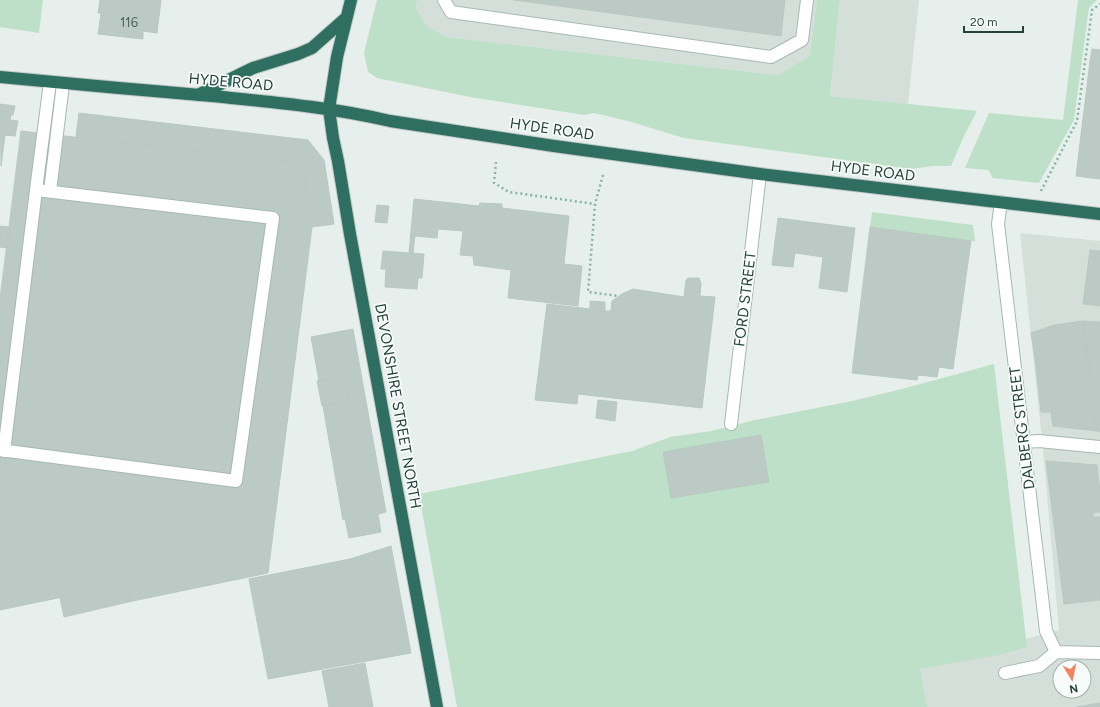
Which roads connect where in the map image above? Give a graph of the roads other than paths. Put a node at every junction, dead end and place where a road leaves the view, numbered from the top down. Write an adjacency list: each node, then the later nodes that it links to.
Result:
1 (351, 0): 4 (highway, DEVONSHIRE STREET NORTH)
2 (444, 0): 3 (street)
3 (807, 0)
4 (346, 17): 8 (highway); 9 (highway, DEVONSHIRE STREET NORTH)
5 (0, 76): 6 (highway, HYDE ROAD)
6 (50, 82): 7 (highway, HYDE ROAD); 11 (street)
7 (63, 84): 8 (highway, HYDE ROAD); 12 (street)
8 (197, 95): 9 (highway, HYDE ROAD)
9 (329, 110): 10 (highway, HYDE ROAD); 22 (highway, DEVONSHIRE STREET NORTH)
10 (760, 174): 13 (highway, HYDE ROAD); 15 (street, FORD STREET)
11 (36, 190): 12 (street); 18 (street)
12 (50, 191): 18 (street)
13 (1001, 202): 14 (highway, HYDE ROAD); 16 (street, DALBERG STREET)
14 (1100, 214)
15 (731, 424)
16 (1024, 442): 17 (street); 19 (street, DALBERG STREET)
17 (1100, 447)
18 (2, 450)
19 (1056, 652): 20 (street); 21 (street)
20 (1100, 653)
21 (1005, 673)
22 (438, 707)

